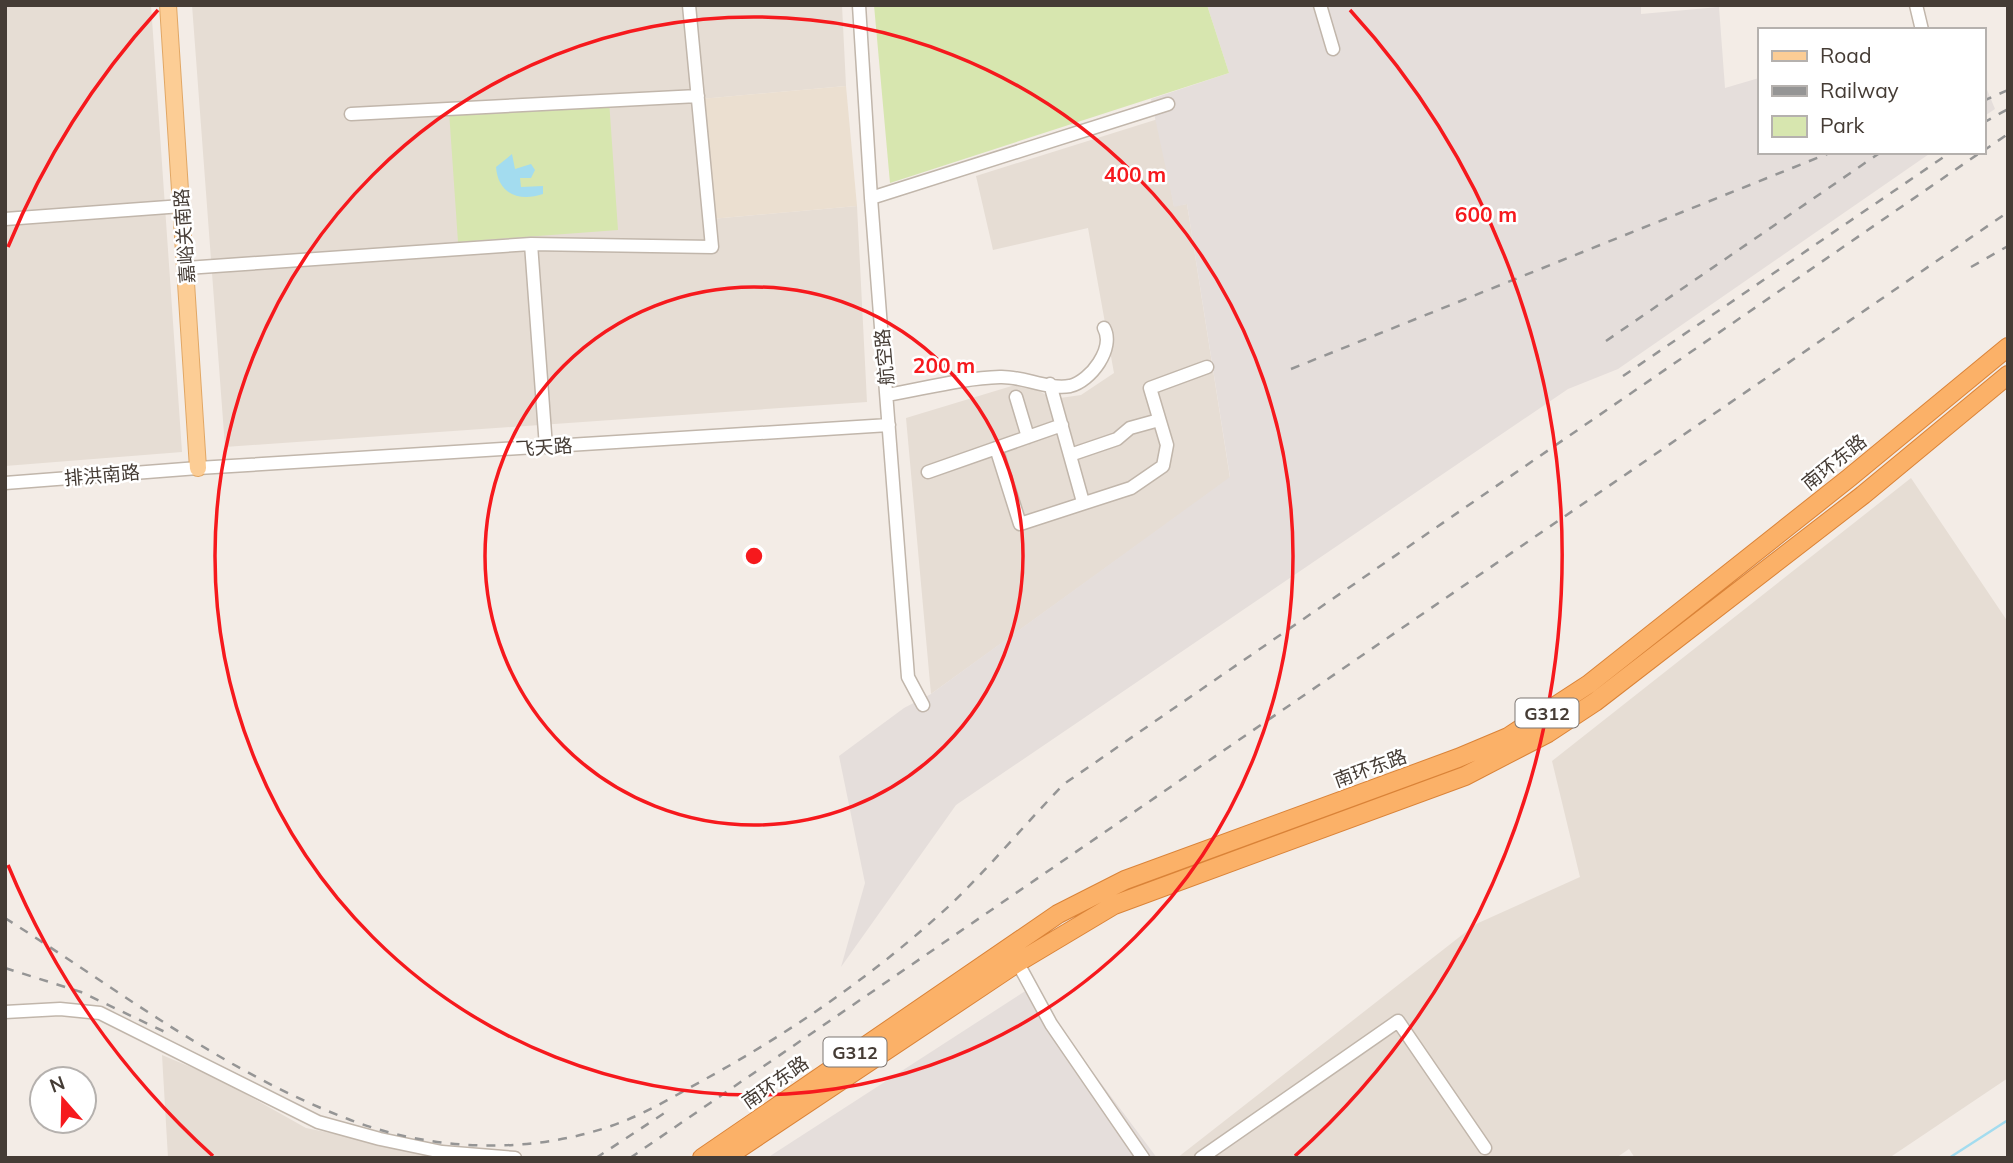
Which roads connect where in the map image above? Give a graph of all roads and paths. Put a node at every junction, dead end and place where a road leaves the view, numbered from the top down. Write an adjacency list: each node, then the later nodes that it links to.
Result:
1 (167, 5): 12 (main road, 嘉峪关南路)
2 (689, 5): 8 (street)
3 (859, 5): 11 (street, 航空路)
4 (1320, 5): 7 (street)
5 (1916, 5): 6 (street)
6 (1922, 28)
7 (1334, 49)
8 (698, 96): 10 (street); 14 (street)
9 (1168, 104): 11 (street)
10 (351, 114)
11 (871, 198): 21 (street, 航空路)
12 (182, 206): 13 (street); 15 (main road, 嘉峪关南路)
13 (5, 219)
14 (531, 244): 15 (street); 27 (street)
15 (186, 268): 30 (main road, 嘉峪关南路)
16 (1104, 327): 20 (street)
17 (2008, 347): 32 (highway, 南环东路 / G312)
18 (1207, 368): 23 (street)
19 (2008, 375): 34 (highway, 南环东路 / G312)
20 (1051, 384): 21 (street); 25 (street)
21 (887, 395): 24 (street, 航空路)
22 (1016, 397): 26 (street)
23 (1159, 419): 29 (street); 35 (street)
24 (889, 425): 27 (street, 飞天路); 36 (street, 航空路)
25 (1062, 425): 26 (street); 29 (street)
26 (1028, 437): 28 (street)
27 (546, 447): 30 (street, 飞天路)
28 (996, 448): 31 (street); 35 (street)
29 (1070, 455): 35 (street)
30 (198, 468): 33 (street, 排洪南路)
31 (928, 472)
32 (1849, 478): 34 (highway); 37 (highway, 南环东路 / G312)
33 (5, 483)
34 (1863, 495): 38 (highway, 南环东路 / G312)
35 (1083, 502)
36 (923, 705)
37 (1009, 946): 38 (street); 42 (highway, 南环东路 / G312)
38 (1017, 963): 43 (highway, 南环东路 / G312); 44 (street)
39 (5, 1012): 41 (street)
40 (1485, 1148): 45 (street)
41 (514, 1158)
42 (702, 1158)
43 (725, 1158)
44 (1143, 1158)
45 (1202, 1158)

